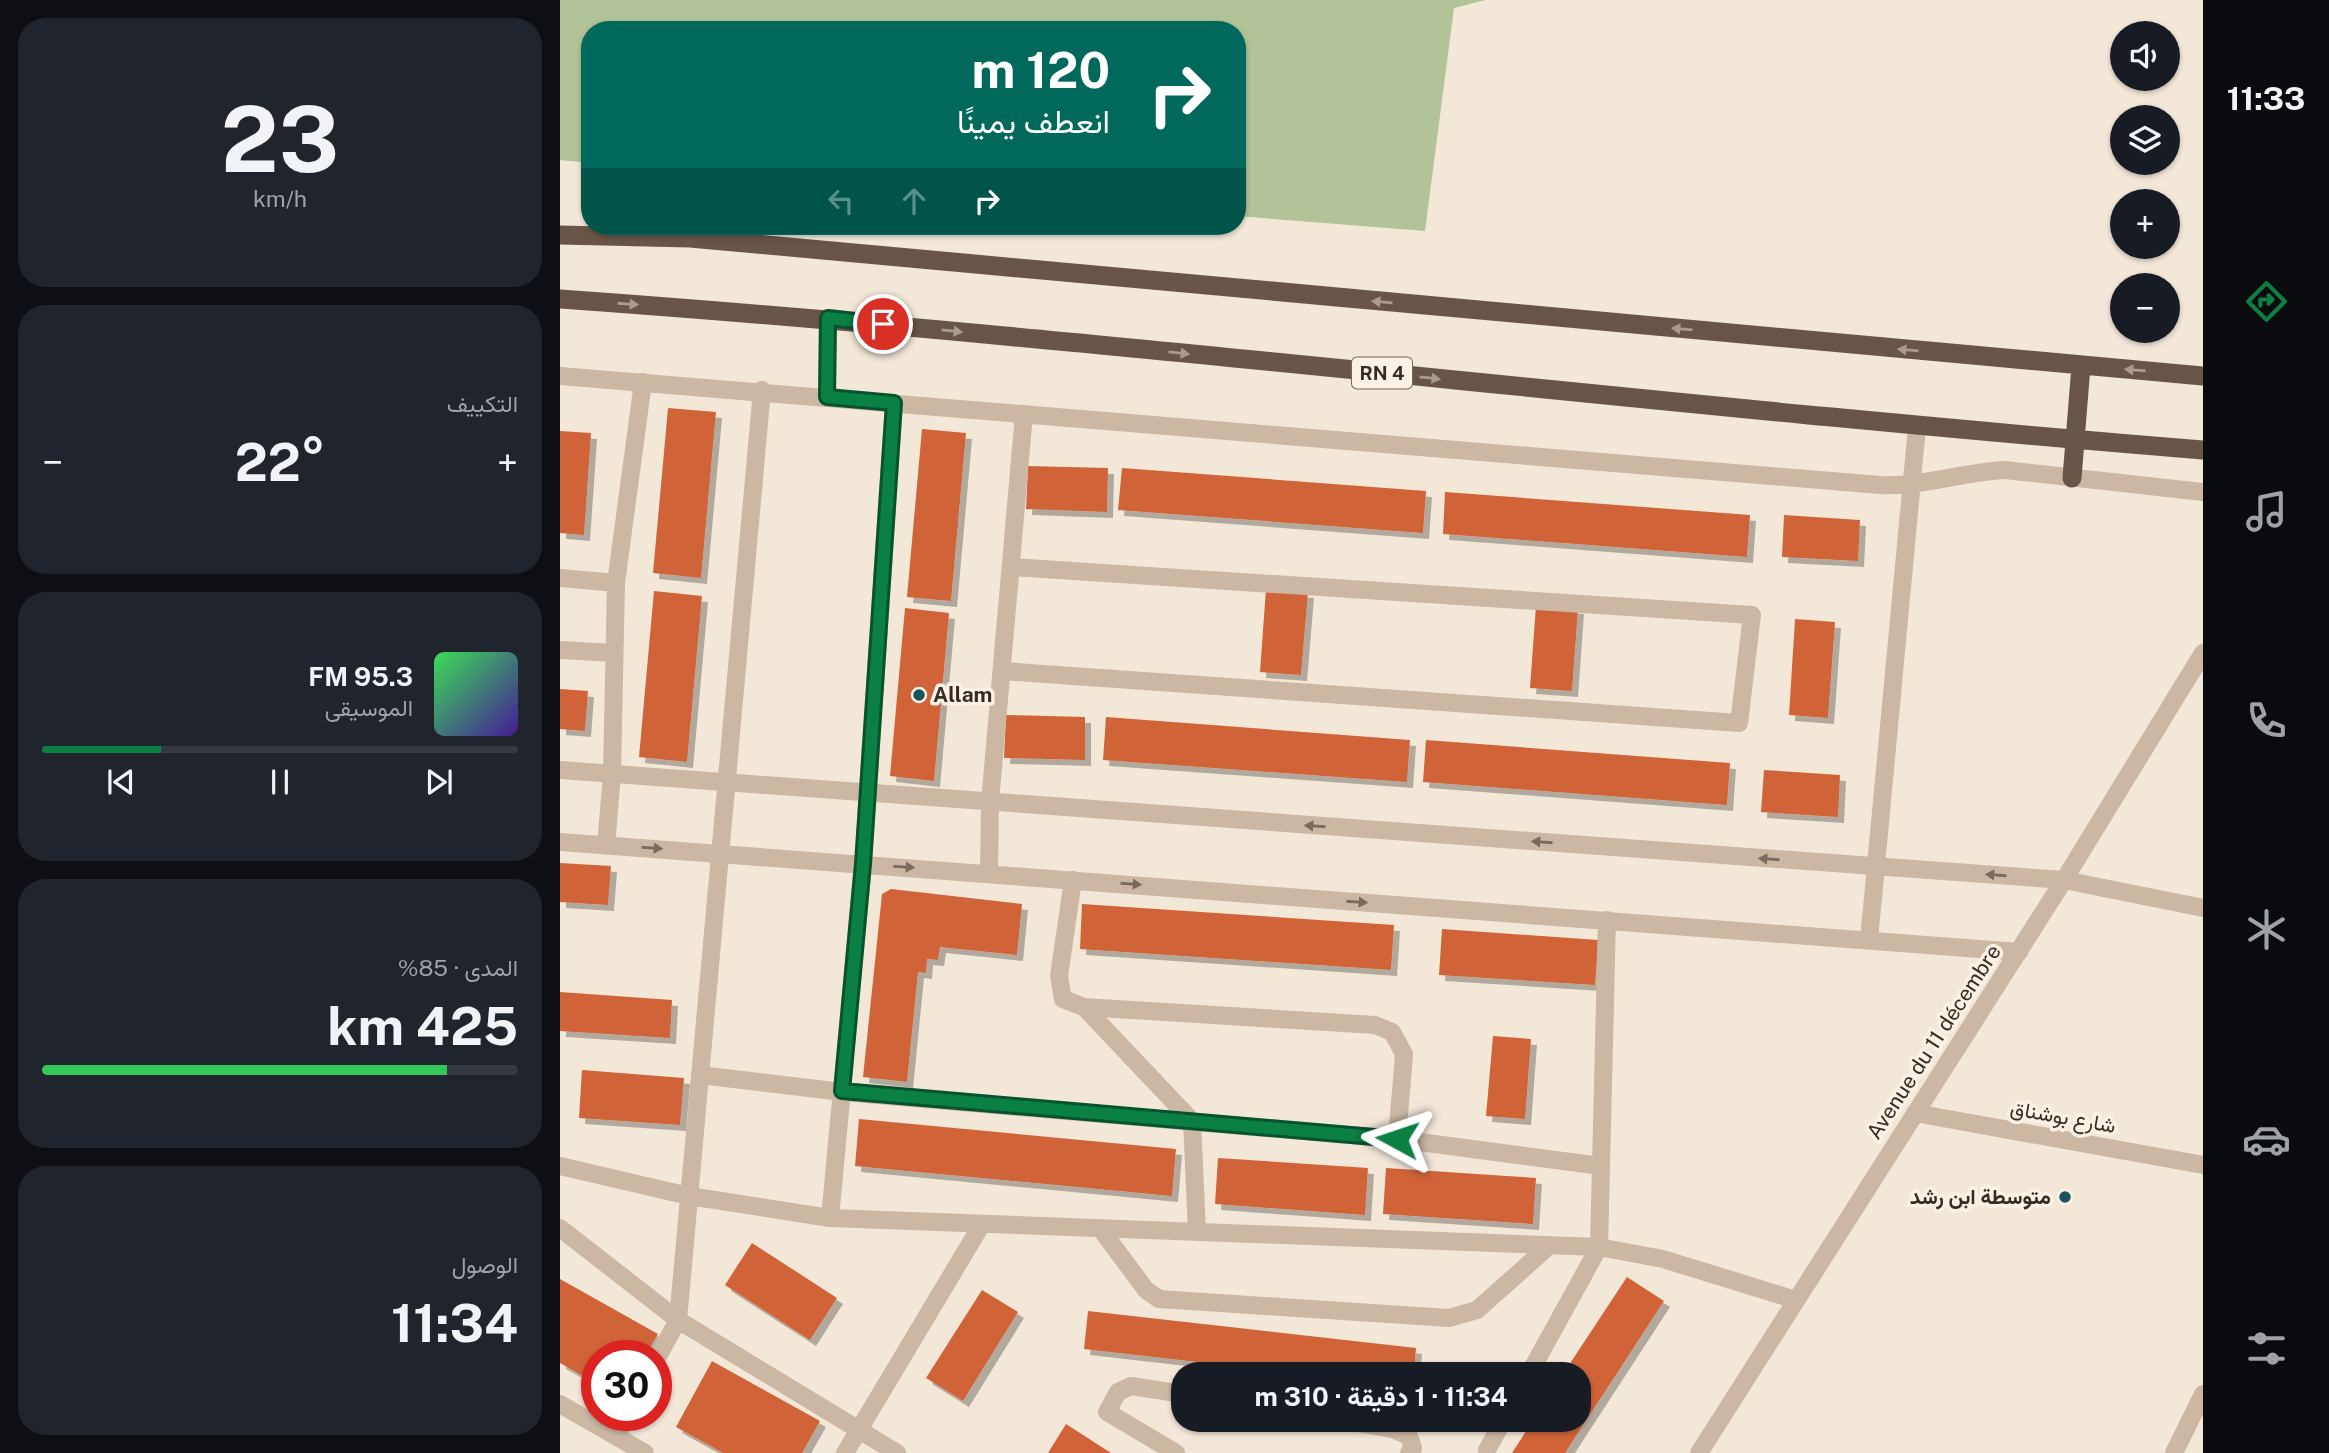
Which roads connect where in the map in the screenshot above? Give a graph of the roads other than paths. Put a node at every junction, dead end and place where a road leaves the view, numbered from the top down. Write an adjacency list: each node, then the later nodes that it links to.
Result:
1 (560, 234): 2 (highway, one-way to 1)
2 (581, 235)
3 (592, 235): 6 (highway, one-way to 3)
4 (560, 299): 5 (highway, RN 4, one-way to 5)
5 (828, 318): 11 (street); 14 (highway, RN 4, one-way to 14)
6 (2081, 366): 8 (highway, one-way to 6); 15 (highway)
7 (560, 376): 9 (street)
8 (2203, 376)
9 (643, 382): 10 (street); 22 (street)
10 (761, 390): 11 (street); 29 (street)
11 (827, 397): 12 (street)
12 (894, 403): 13 (street); 30 (street)
13 (1024, 414): 18 (street); 20 (street)
14 (1917, 427): 15 (highway, RN 4); 18 (street)
15 (2075, 440): 16 (highway, RN 4); 17 (highway)
16 (2203, 450)
17 (2072, 478): 18 (street); 19 (street)
18 (1913, 485): 36 (street)
19 (2203, 492)
20 (1011, 566): 26 (street); 26 (street)
21 (560, 579): 22 (street)
22 (616, 583): 24 (street)
23 (560, 650): 24 (street)
24 (614, 653): 28 (street)
25 (2203, 653): 39 (street, Avenue du 11 décembre)
26 (1002, 671): 31 (street)
27 (560, 770): 28 (street)
28 (612, 774): 29 (street); 33 (street)
29 (726, 782): 30 (street); 34 (street)
30 (866, 793): 31 (street); 35 (street)
31 (990, 802): 36 (street, one-way to 31); 37 (street)
32 (560, 842): 33 (street)
33 (606, 845): 34 (street, one-way to 34)
34 (720, 853): 35 (street); 45 (street)
35 (863, 864): 37 (street, one-way to 37); 46 (street)
36 (1876, 867): 39 (street, one-way to 36); 42 (street)
37 (989, 874): 38 (street)
38 (1073, 880): 41 (street, one-way to 41); 44 (street)
39 (2064, 880): 40 (street); 43 (street, Avenue du 11 décembre)
40 (2203, 908)
41 (1607, 920): 42 (street); 52 (street)
42 (1869, 940): 43 (street)
43 (2019, 952): 47 (street, Avenue du 11 décembre)
44 (1084, 1007): 48 (street); 49 (street)
45 (700, 1075): 46 (street); 53 (street)
46 (842, 1091): 48 (street); 54 (street)
47 (1915, 1113): 50 (street, شارع بوشناق); 61 (street, Avenue du 11 décembre)
48 (1192, 1121): 49 (street); 58 (street)
49 (1397, 1139): 52 (street)
50 (2203, 1165)
51 (560, 1166): 53 (street)
52 (1601, 1166): 60 (street)
53 (689, 1196): 54 (street); 62 (street)
54 (830, 1218): 55 (street)
55 (982, 1224): 57 (street); 68 (street)
56 (560, 1228): 62 (street)
57 (1100, 1228): 58 (street); 59 (street)
58 (1197, 1232): 59 (street)
59 (1550, 1245): 60 (street)
60 (1599, 1247): 61 (street); 64 (street)
61 (1796, 1300): 79 (street, Avenue du 11 décembre)
62 (678, 1320): 63 (street); 68 (street)
63 (667, 1340)
64 (1536, 1362)
65 (1171, 1392): 77 (street)
66 (2203, 1394): 80 (street)
67 (560, 1404): 72 (street)
68 (859, 1430): 75 (street); 76 (street)
69 (619, 1431): 72 (street)
70 (1399, 1432): 78 (street)
71 (1497, 1432): 73 (street)
72 (616, 1436): 74 (street)
73 (1487, 1450)
74 (645, 1453)
75 (845, 1453)
76 (897, 1453)
77 (1176, 1453)
78 (1409, 1453)
79 (1699, 1453)
80 (2174, 1453)

